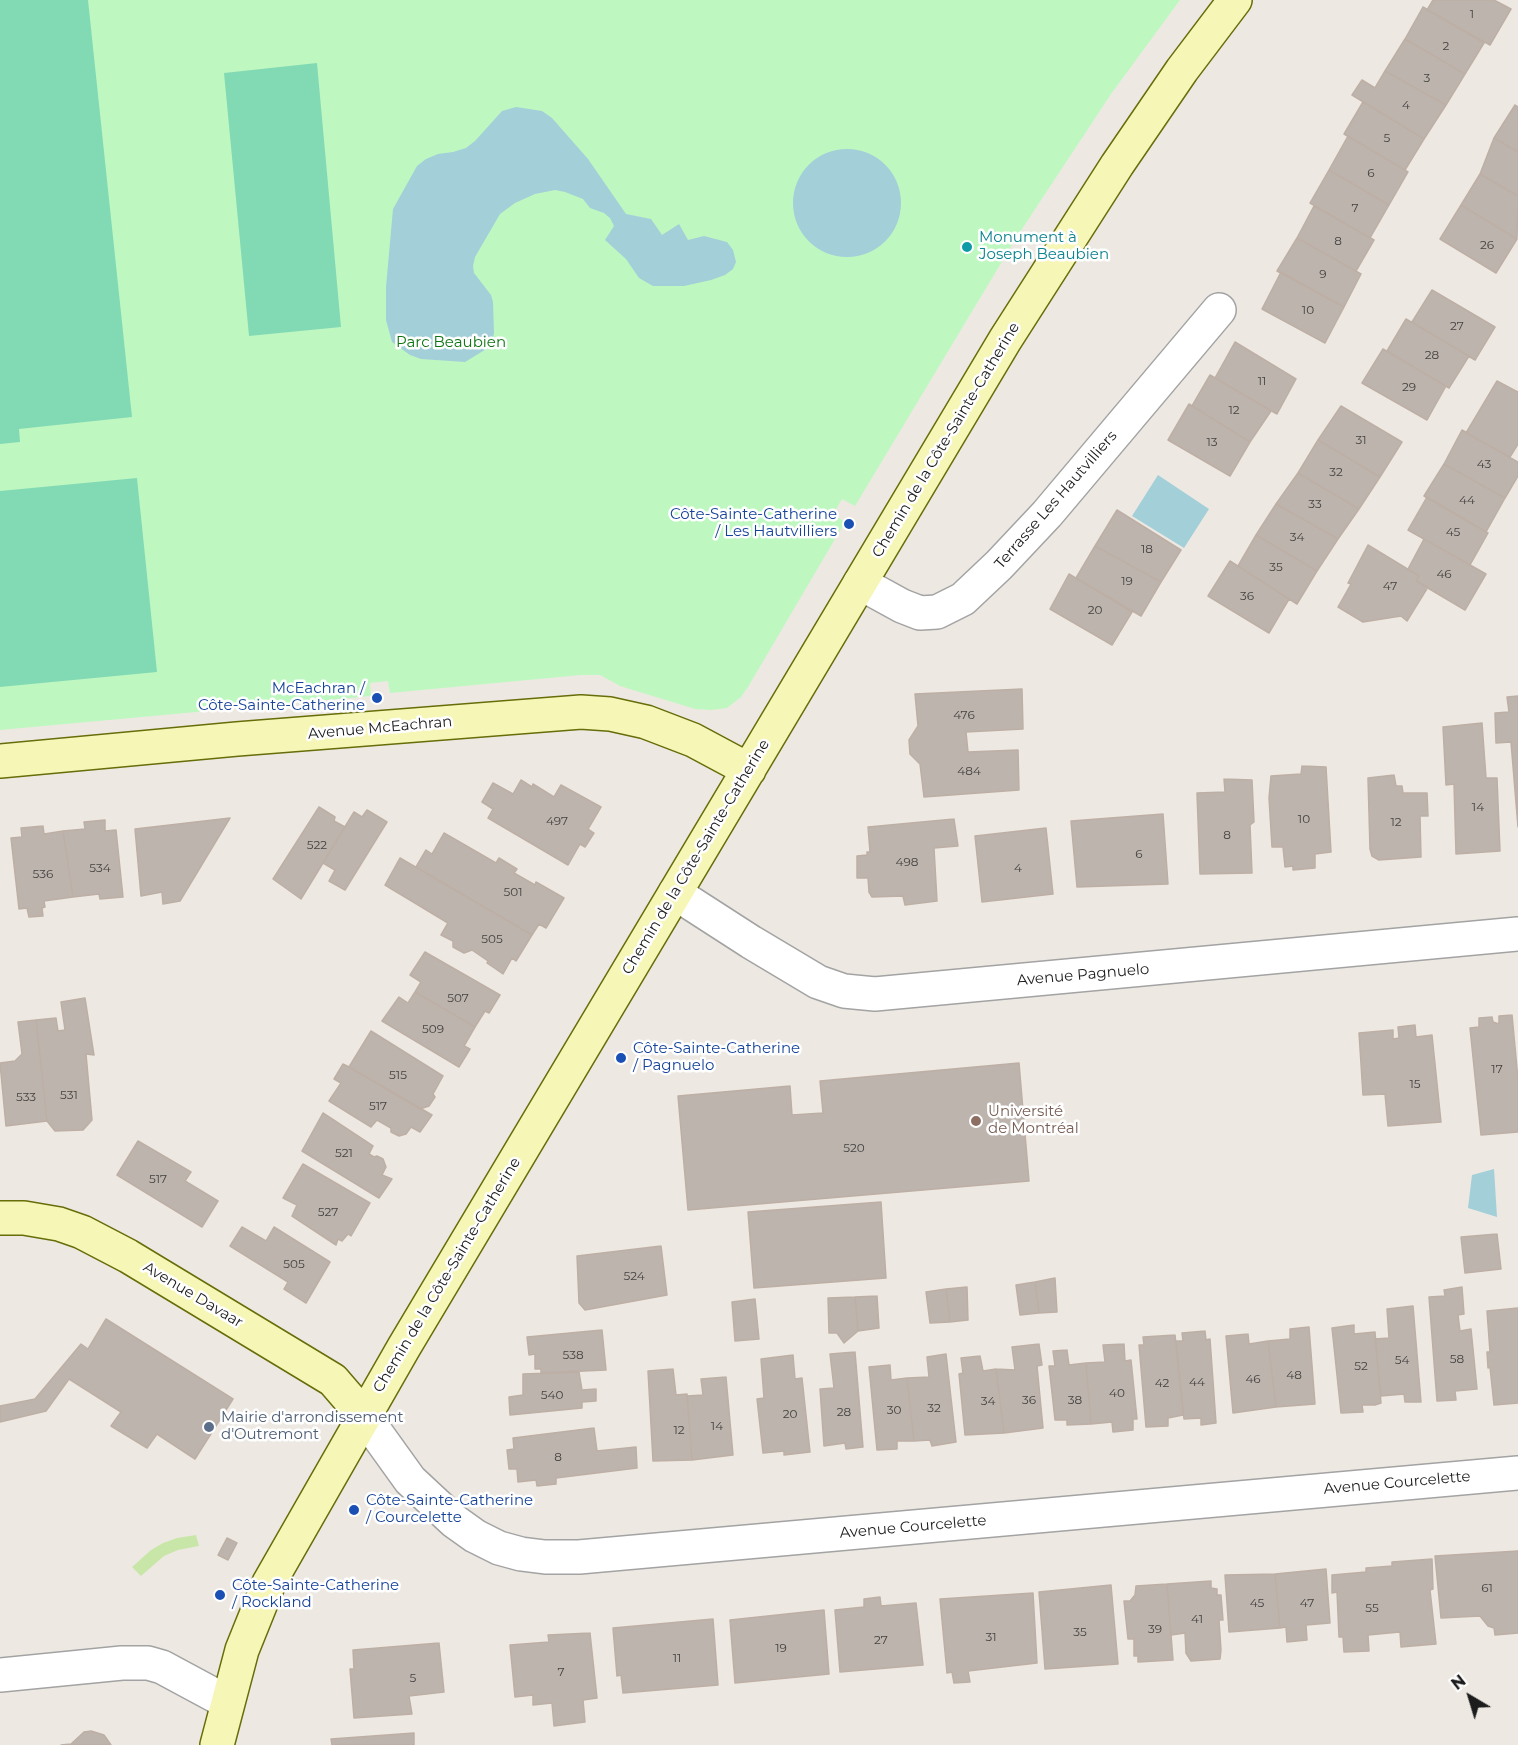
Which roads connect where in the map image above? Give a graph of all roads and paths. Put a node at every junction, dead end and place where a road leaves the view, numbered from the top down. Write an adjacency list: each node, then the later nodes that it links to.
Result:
1 (1235, 0): 3 (main road, Chemin de la Côte-Sainte-Catherine)
2 (1219, 310): 3 (street, Terrasse Les Hautvilliers)
3 (860, 583): 5 (main road, Chemin de la Côte-Sainte-Catherine)
4 (0, 761): 5 (main road, Avenue McEachran)
5 (748, 770): 6 (main road, Chemin de la Côte-Sainte-Catherine)
6 (675, 893): 7 (street, Avenue Pagnuelo); 9 (main road, Chemin de la Côte-Sainte-Catherine)
7 (1518, 934)
8 (0, 1218): 9 (main road, Avenue Davaar)
9 (364, 1416): 10 (street, Avenue Courcelette); 12 (main road, Chemin de la Côte-Sainte-Catherine)
10 (1518, 1473)
11 (0, 1675): 12 (street)
12 (227, 1702): 13 (main road, Chemin de la Côte-Sainte-Catherine)
13 (217, 1745)

